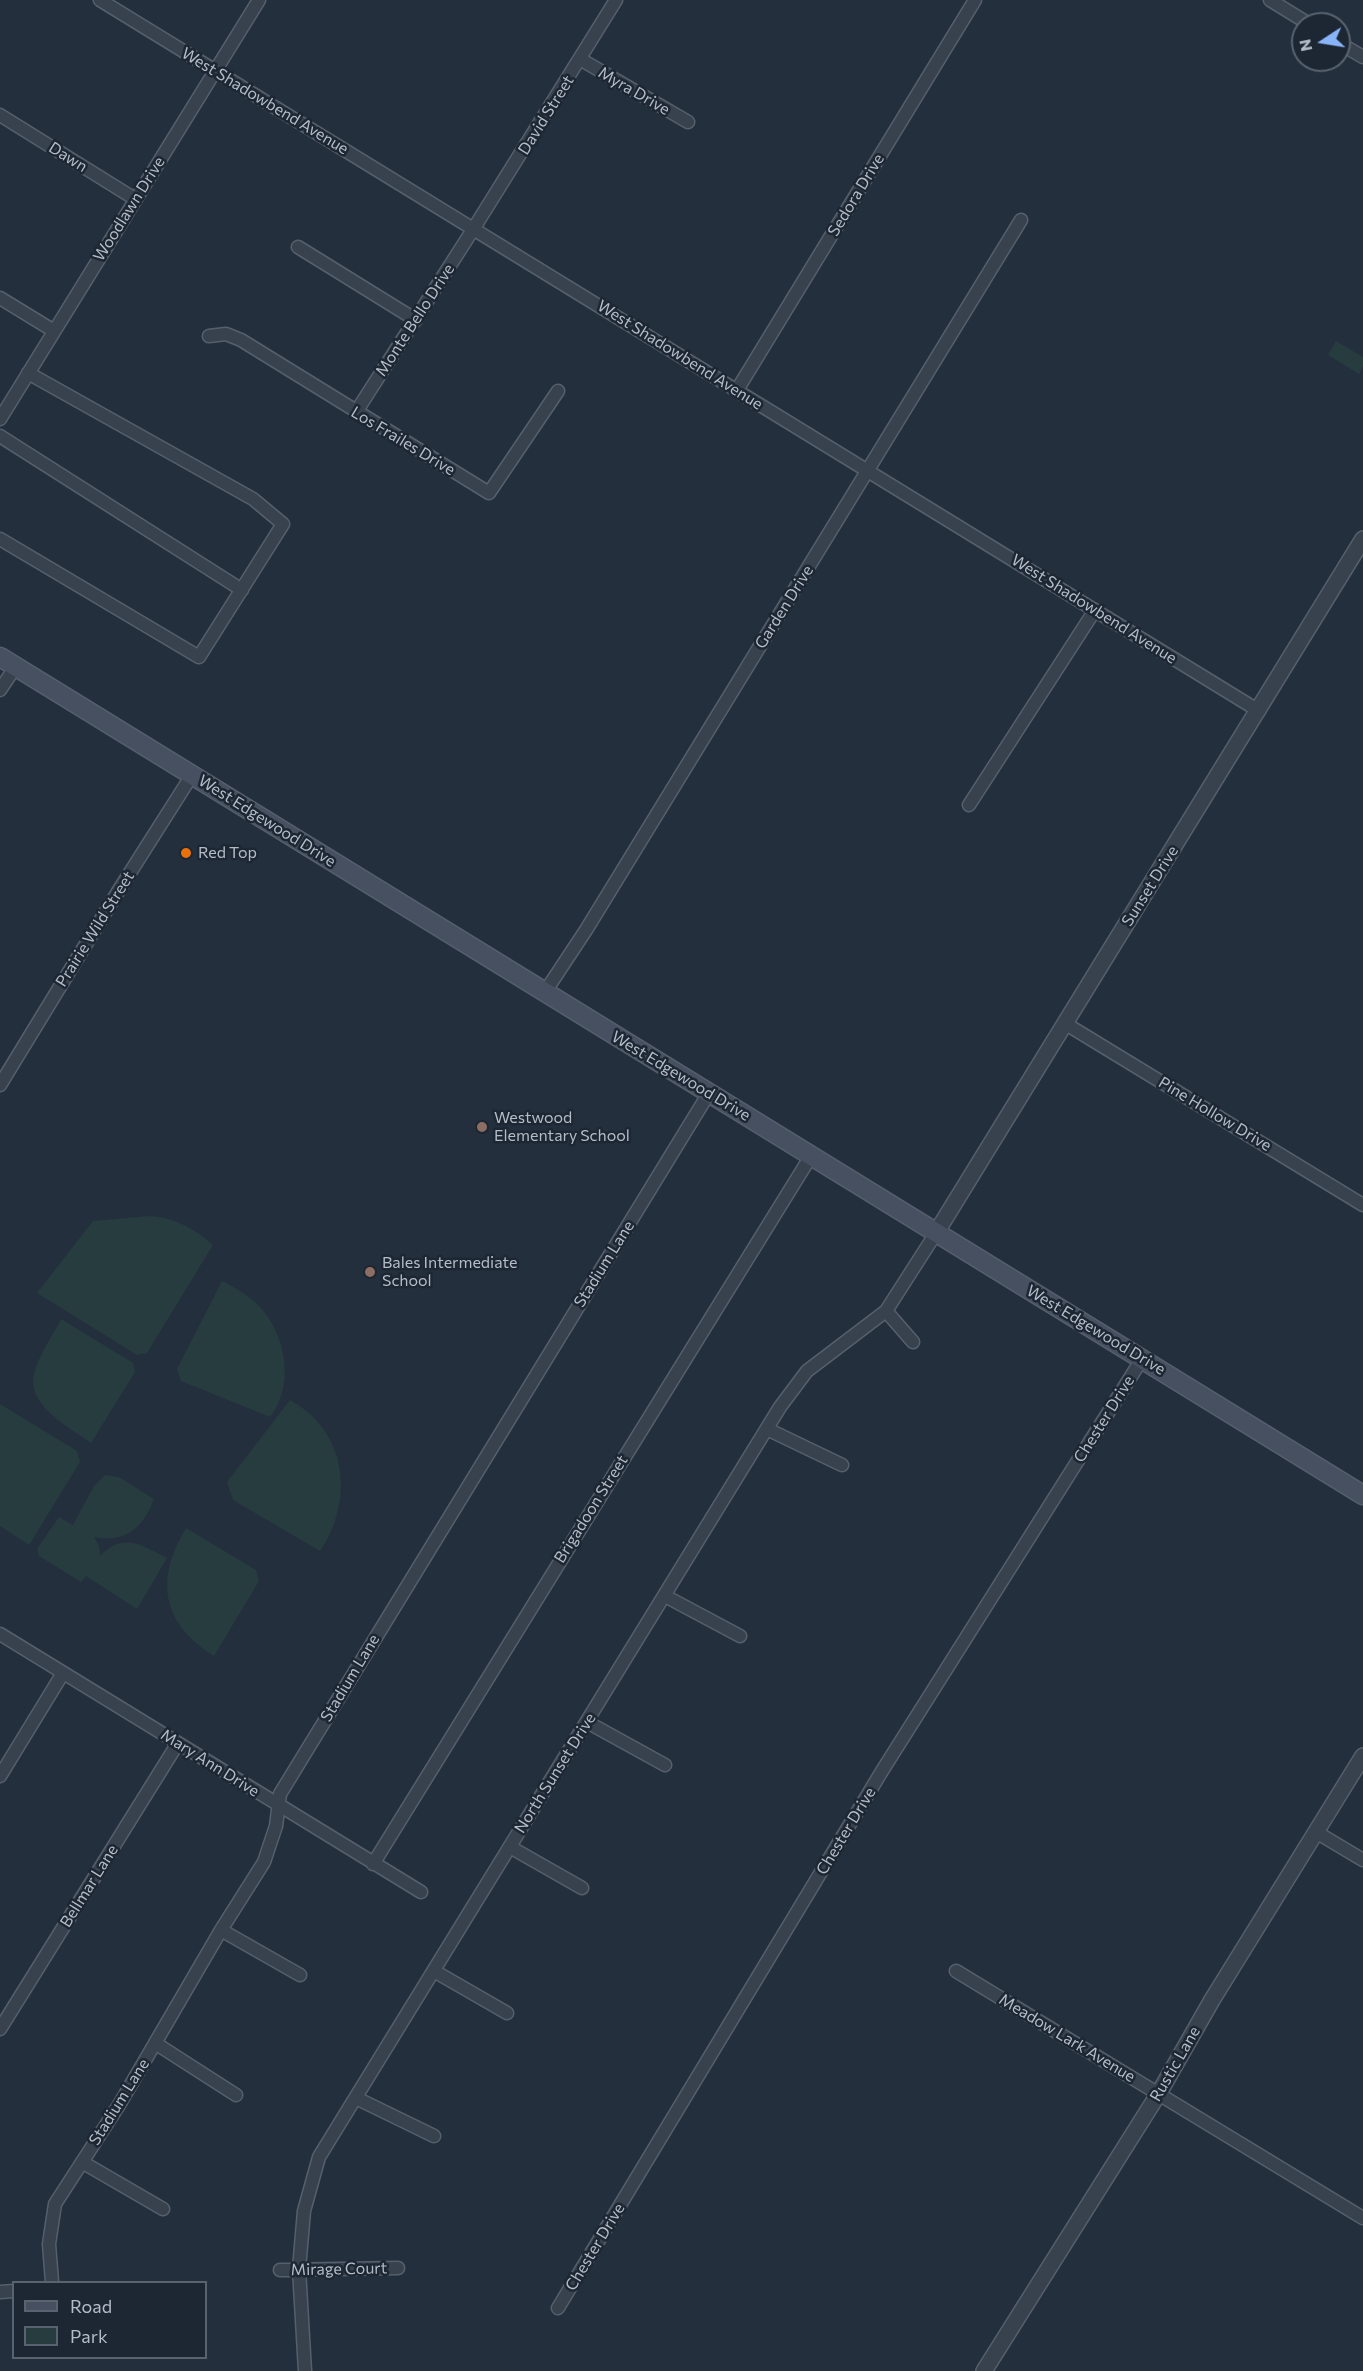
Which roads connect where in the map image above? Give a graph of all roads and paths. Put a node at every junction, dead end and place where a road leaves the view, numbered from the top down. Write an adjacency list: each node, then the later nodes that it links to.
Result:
1 (100, 0): 8 (street, West Shadowbend Avenue)
2 (259, 0): 8 (street, Woodlawn Drive)
3 (616, 0): 7 (street, David Street)
4 (1270, 0): 6 (street)
5 (969, 2): 20 (street, Sedora Drive)
6 (1291, 13)
7 (580, 59): 10 (street, Myra Drive); 13 (street, David Street)
8 (215, 70): 11 (street, Woodlawn Drive); 13 (street, West Shadowbend Avenue)
9 (0, 115): 11 (street, Dawn)
10 (688, 122)
11 (135, 200): 17 (street, Woodlawn Drive)
12 (1021, 220): 25 (street, Garden Drive)
13 (474, 228): 16 (street, Monte Bello Drive); 20 (street, West Shadowbend Avenue)
14 (298, 247): 16 (street)
15 (0, 298): 17 (street)
16 (416, 320): 22 (street, Monte Bello Drive)
17 (54, 331): 19 (street, Woodlawn Drive)
18 (209, 336): 22 (street, Los Frailes Drive)
19 (28, 373): 23 (street, Woodlawn Drive); 28 (street)
20 (737, 390): 25 (street, West Shadowbend Avenue)
21 (558, 391): 22 (street, Los Frailes Drive)
22 (356, 412)
23 (0, 419)
24 (0, 436): 28 (street)
25 (868, 470): 29 (street, West Shadowbend Avenue); 35 (street, Garden Drive)
26 (0, 539): 28 (street)
27 (1363, 539): 32 (street, Sunset Drive)
28 (242, 590)
29 (1095, 610): 32 (street, West Shadowbend Avenue); 34 (street)
30 (8, 662): 31 (street); 33 (main road, West Edgewood Drive)
31 (0, 690)
32 (1258, 711): 36 (street, Sunset Drive)
33 (192, 775): 35 (main road, West Edgewood Drive); 37 (street, Prairie Wild Street)
34 (969, 805)
35 (545, 992): 38 (main road, West Edgewood Drive)
36 (1066, 1024): 40 (street, Pine Hollow Drive); 41 (street, Sunset Drive)
37 (0, 1084)
38 (709, 1094): 39 (main road, West Edgewood Drive); 57 (street, Stadium Lane)
39 (811, 1156): 41 (main road, West Edgewood Drive); 61 (street, Brigadoon Street)
40 (1363, 1205)
41 (936, 1233): 42 (street, North Sunset Drive); 44 (main road, West Edgewood Drive)
42 (886, 1311): 43 (street); 45 (street, North Sunset Drive)
43 (913, 1342)
44 (1142, 1359): 47 (main road, West Edgewood Drive); 82 (street, Chester Drive)
45 (767, 1429): 46 (street); 48 (street, North Sunset Drive)
46 (842, 1465)
47 (1363, 1495)
48 (665, 1596): 50 (street); 52 (street, North Sunset Drive)
49 (0, 1634): 51 (street, Mary Ann Drive)
50 (740, 1636)
51 (63, 1672): 53 (street, Mary Ann Drive); 56 (street)
52 (587, 1722): 55 (street); 59 (street, North Sunset Drive)
53 (178, 1743): 57 (street, Mary Ann Drive); 69 (street, Bellmar Lane)
54 (1363, 1756): 58 (street, Rustic Lane)
55 (665, 1765)
56 (0, 1776)
57 (278, 1805): 61 (street, Mary Ann Drive); 64 (street, Stadium Lane)
58 (1316, 1832): 60 (street); 71 (street, Rustic Lane)
59 (510, 1847): 62 (street); 65 (street, North Sunset Drive)
60 (1363, 1860)
61 (373, 1864): 63 (street, Mary Ann Drive)
62 (582, 1888)
63 (421, 1892)
64 (221, 1929): 67 (street); 70 (street, Stadium Lane)
65 (434, 1971): 68 (street); 73 (street, North Sunset Drive)
66 (956, 1971): 71 (street, Meadow Lark Avenue)
67 (300, 1975)
68 (507, 2013)
69 (0, 2029)
70 (155, 2043): 72 (street); 75 (street, Stadium Lane)
71 (1158, 2093): 77 (street, Meadow Lark Avenue); 84 (street, Rustic Lane)
72 (236, 2095)
73 (356, 2098): 74 (street); 79 (street, North Sunset Drive)
74 (434, 2136)
75 (82, 2162): 76 (street); 81 (street, Stadium Lane)
76 (163, 2209)
77 (1363, 2218)
78 (398, 2268): 79 (street, Mirage Court)
79 (299, 2269): 80 (street, Mirage Court); 83 (street, North Sunset Drive)
80 (280, 2270)
81 (52, 2281)
82 (558, 2308)
83 (305, 2371)
84 (984, 2371)

